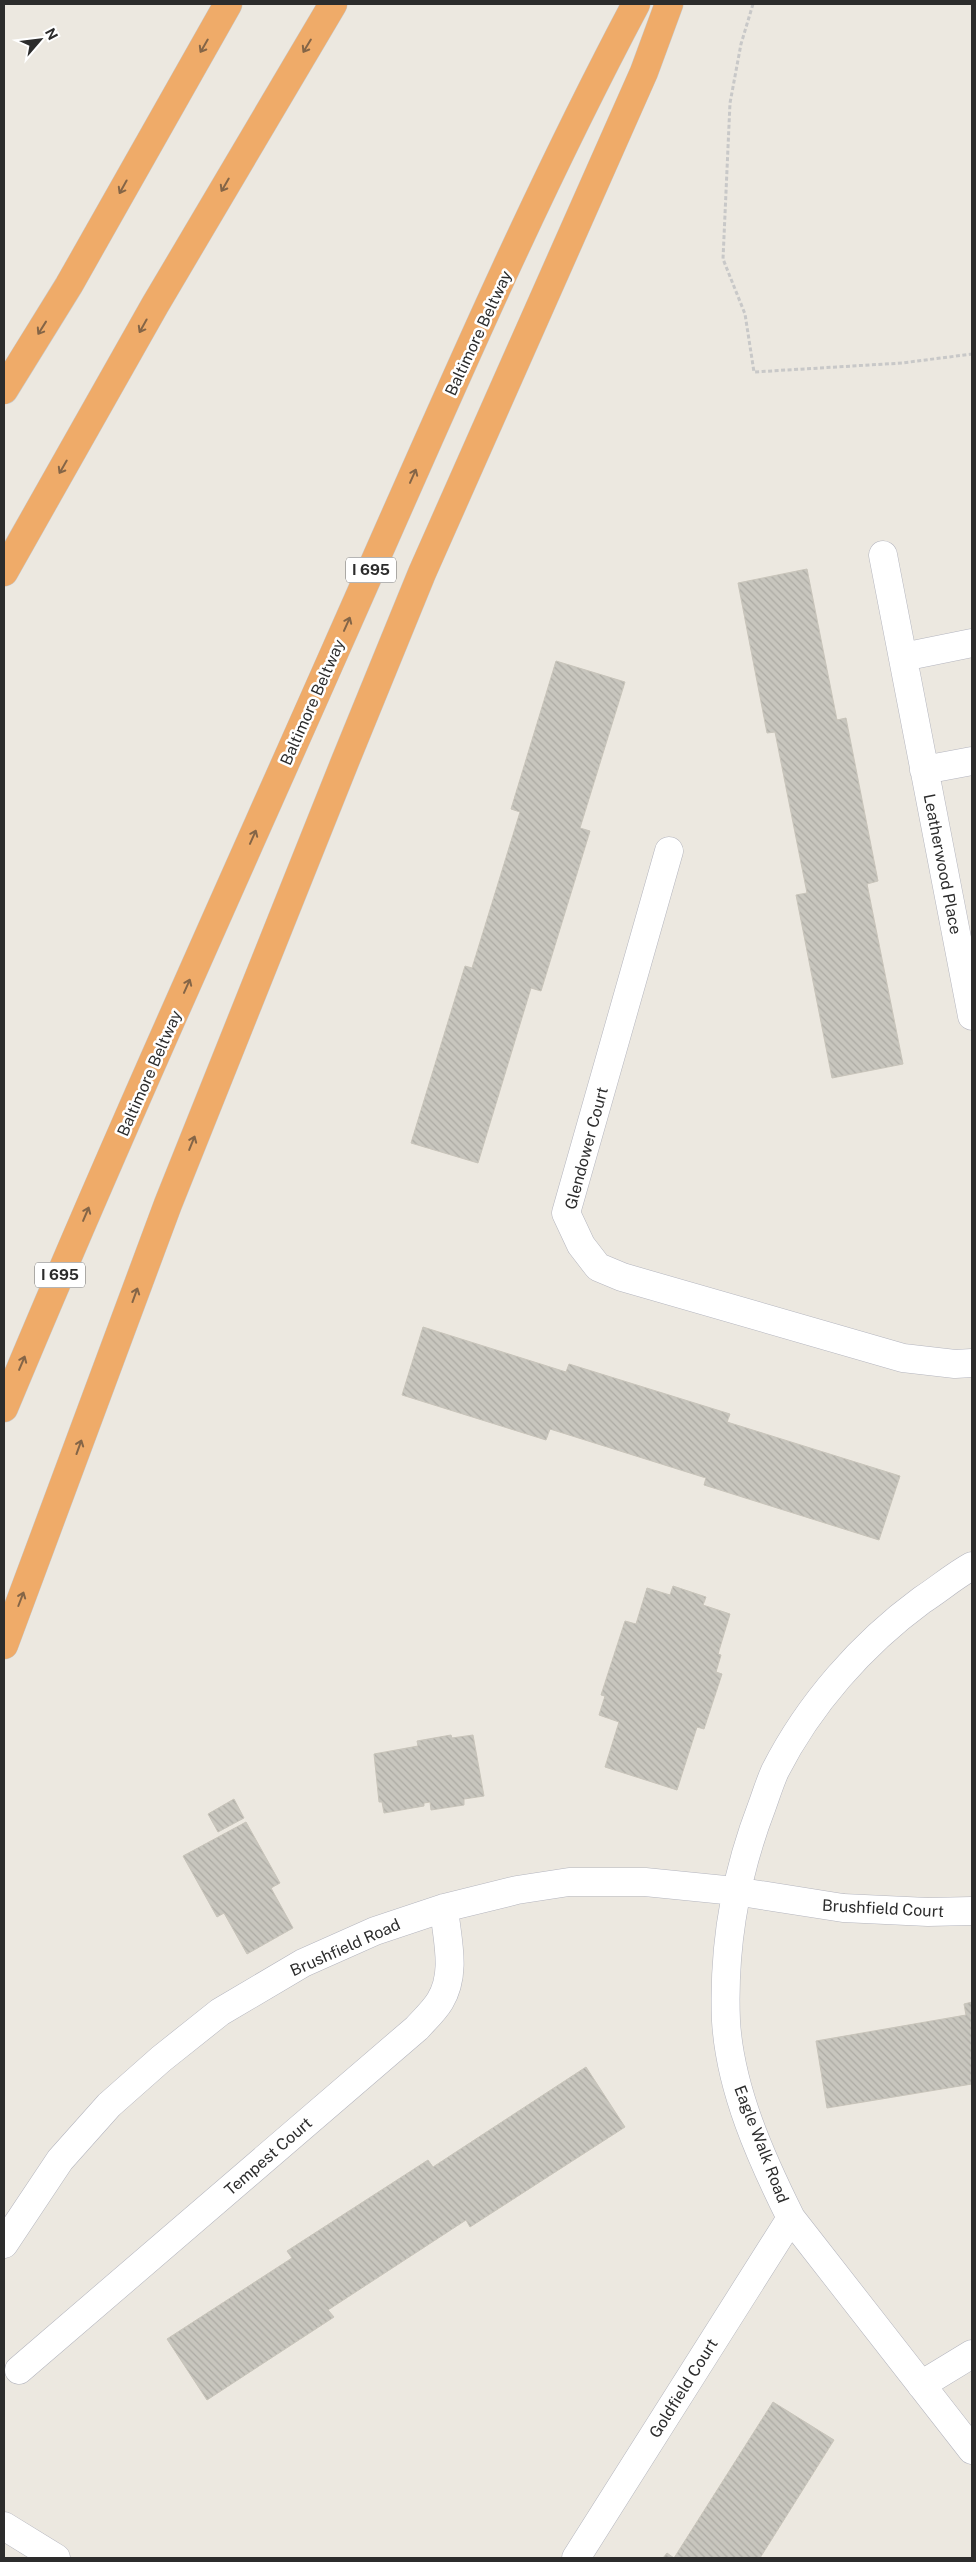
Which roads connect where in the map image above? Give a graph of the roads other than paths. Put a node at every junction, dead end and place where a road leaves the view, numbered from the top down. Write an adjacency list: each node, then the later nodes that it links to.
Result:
1 (228, 4): 5 (highway, one-way to 5)
2 (332, 4): 7 (highway, one-way to 7)
3 (636, 4): 15 (highway, Baltimore Beltway / I 695, one-way to 3)
4 (669, 4): 17 (highway, one-way to 4)
5 (4, 390)
6 (883, 555): 9 (street, Leatherwood Place)
7 (4, 572)
8 (972, 643): 9 (street)
9 (903, 657): 11 (street, Leatherwood Place)
10 (972, 761): 11 (street)
11 (924, 770): 13 (street, Leatherwood Place)
12 (669, 851): 14 (street, Glendower Court)
13 (972, 1016)
14 (972, 1363)
15 (4, 1408)
16 (972, 1566): 18 (street, Eagle Walk Road)
17 (4, 1645)
18 (735, 1890): 19 (street, Brushfield Road); 20 (street, Brushfield Court); 21 (street, Eagle Walk Road)
19 (444, 1908): 22 (street, Brushfield Road); 24 (street, Tempest Court)
20 (972, 1911)
21 (791, 2218): 25 (street, Eagle Walk Road); 29 (street, Goldfield Court)
22 (4, 2244)
23 (972, 2354): 25 (street)
24 (19, 2370)
25 (921, 2385): 26 (street, Eagle Walk Road)
26 (972, 2450)
27 (4, 2526): 28 (street)
28 (56, 2558)
29 (576, 2558)

